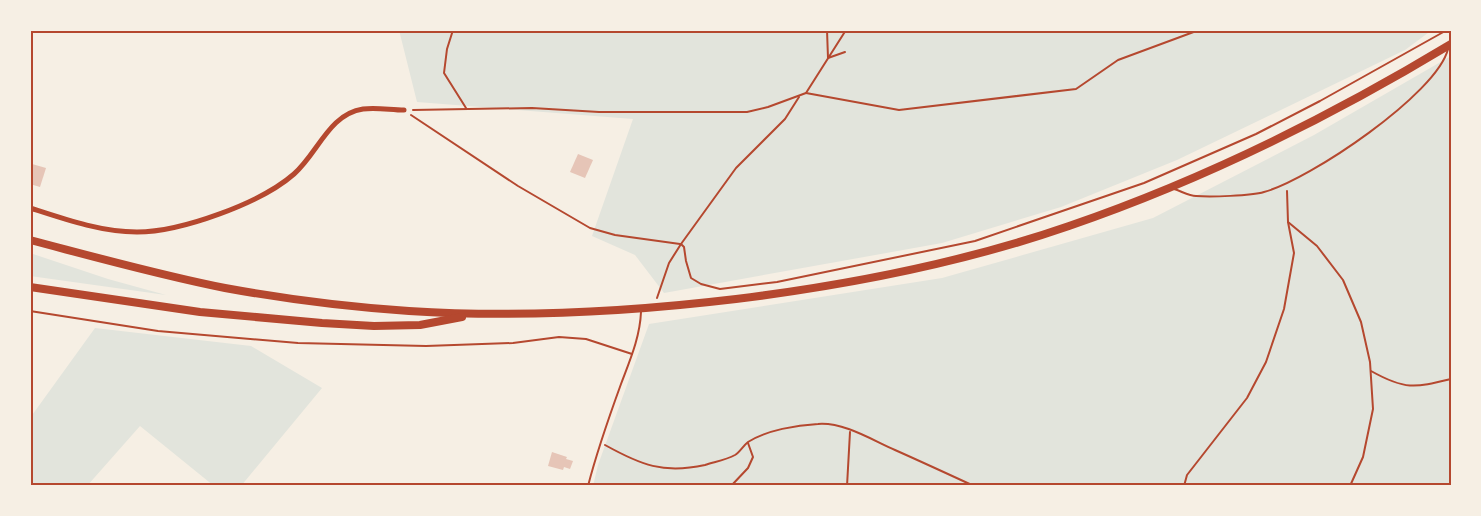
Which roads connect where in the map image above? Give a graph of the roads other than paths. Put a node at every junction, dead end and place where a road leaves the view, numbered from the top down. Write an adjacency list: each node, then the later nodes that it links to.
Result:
1 (1450, 44): 3 (main road); 3 (lane)
2 (404, 110): 4 (street)
3 (1172, 188): 7 (main road)
4 (30, 208)
5 (30, 240): 9 (main road)
6 (30, 287): 9 (main road)
7 (642, 309): 9 (main road); 10 (lane)
8 (30, 311): 10 (lane)
9 (474, 314)
10 (632, 354): 11 (lane)
11 (588, 486)

